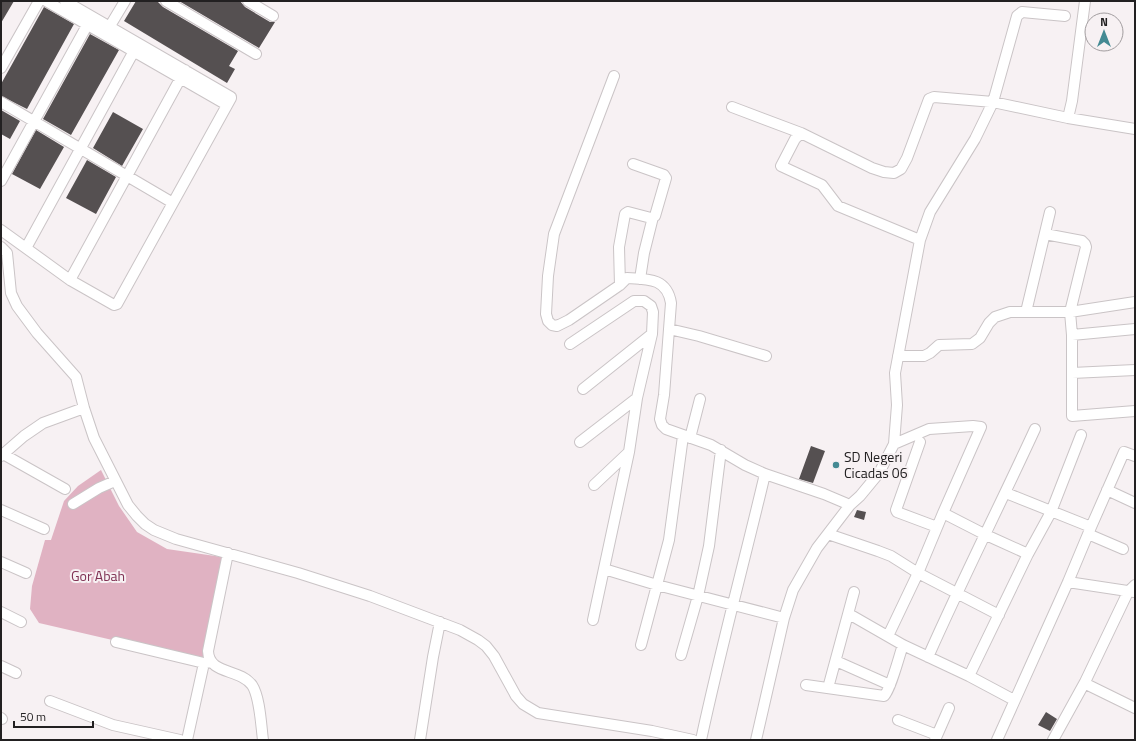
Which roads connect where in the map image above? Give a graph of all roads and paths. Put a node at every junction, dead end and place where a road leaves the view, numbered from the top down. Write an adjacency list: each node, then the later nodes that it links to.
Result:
1 (38, 1): 12 (street)
2 (46, 1): 10 (street)
3 (65, 1): 10 (street)
4 (124, 1): 11 (street)
5 (166, 1): 14 (street)
6 (248, 1): 8 (street)
7 (1085, 1): 21 (street)
8 (273, 16)
9 (1065, 16): 19 (street)
10 (89, 20): 11 (street); 22 (street)
11 (107, 31): 13 (street); 16 (street)
12 (5, 50): 15 (street)
13 (134, 51): 16 (street); 25 (street)
14 (256, 54)
15 (1, 68)
16 (183, 74): 27 (street); 29 (street)
17 (614, 76): 39 (street)
18 (1, 102): 22 (street)
19 (993, 102): 21 (street); 24 (street); 34 (street)
20 (732, 107): 24 (street)
21 (1068, 118): 23 (street)
22 (34, 122): 25 (street); 28 (street)
23 (1135, 129)
24 (800, 133): 34 (street)
25 (81, 149): 27 (street); 36 (street)
26 (633, 164): 31 (street)
27 (127, 176): 29 (street); 38 (street)
28 (1, 181)
29 (173, 203): 38 (street)
30 (1050, 212): 33 (street)
31 (653, 218): 37 (street); 39 (street)
32 (1, 230): 36 (street)
33 (1045, 234): 41 (street); 42 (street)
34 (920, 240): 49 (street)
35 (1, 247): 55 (street)
36 (26, 248): 38 (street)
37 (640, 279): 39 (street); 43 (street)
38 (70, 280)
39 (620, 285)
40 (1135, 302): 42 (street)
41 (1026, 312): 42 (street); 49 (street)
42 (1070, 312): 46 (street)
43 (669, 329): 48 (street); 59 (street)
44 (1135, 329): 46 (street)
45 (652, 334): 47 (street); 52 (street); 53 (street)
46 (1072, 335): 51 (street)
47 (570, 344)
48 (766, 356)
49 (898, 356): 62 (street)
50 (1135, 370): 51 (street)
51 (1072, 373): 56 (street)
52 (583, 389)
53 (637, 398): 60 (street); 64 (street)
54 (700, 399): 59 (street)
55 (84, 408): 65 (street); 68 (street)
56 (1135, 411)
57 (1035, 428): 72 (street)
58 (1081, 435): 77 (street)
59 (687, 437): 63 (street); 92 (street)
60 (580, 442)
61 (920, 442): 79 (street)
62 (894, 444): 75 (street); 78 (street)
63 (721, 450): 67 (street); 96 (street)
64 (629, 452): 69 (street); 88 (street)
65 (2, 455): 70 (street)
66 (1135, 456): 71 (street)
67 (765, 474): 75 (street); 97 (street)
68 (116, 481): 74 (street); 85 (street)
69 (594, 485)
70 (65, 490)
71 (1107, 490): 73 (street); 81 (street)
72 (1006, 493): 77 (street); 83 (street)
73 (1135, 502)
74 (73, 504)
75 (850, 505): 82 (street)
76 (1, 510): 80 (street)
77 (1051, 512): 81 (street); 86 (street)
78 (943, 513): 79 (street); 83 (street)
79 (937, 527): 90 (street)
80 (44, 529)
81 (1089, 531): 84 (street); 91 (street)
82 (828, 534): 90 (street); 101 (street)
83 (986, 535): 86 (street); 95 (street)
84 (1123, 549)
85 (228, 553): 104 (street); 112 (street)
86 (1028, 554): 100 (street)
87 (1, 562): 89 (street)
88 (604, 569): 92 (street); 102 (street)
89 (26, 573)
90 (918, 573): 95 (street); 105 (street)
91 (1068, 582): 93 (street); 120 (street)
92 (657, 586): 96 (street); 107 (street)
93 (1133, 590): 116 (street)
94 (854, 592): 99 (street)
95 (956, 594): 100 (street); 110 (street)
96 (698, 596): 97 (street); 109 (street)
97 (732, 604): 101 (street); 131 (street)
98 (1, 612): 103 (street)
99 (848, 614): 105 (street); 111 (street)
100 (999, 615): 115 (street)
101 (784, 618): 132 (street)
102 (593, 620)
103 (21, 622)
104 (440, 622): 129 (street); 130 (street)
105 (888, 636): 108 (street)
106 (116, 642): 112 (street)
107 (641, 645)
108 (903, 645): 110 (street); 118 (street)
109 (681, 655)
110 (928, 657): 115 (street)
111 (836, 661): 118 (street); 119 (street)
112 (207, 662): 127 (street); 128 (street)
113 (1, 666): 114 (street)
114 (16, 673)
115 (969, 676): 120 (street)
116 (1085, 682): 123 (street); 134 (street)
117 (806, 685): 119 (street)
118 (890, 685): 119 (street)
119 (828, 688)
120 (1014, 700): 133 (street)
121 (50, 701): 126 (street)
122 (949, 708): 125 (street)
123 (1135, 708)
124 (898, 720): 125 (street)
125 (936, 738)
126 (180, 740)
127 (187, 740)
128 (263, 740)
129 (420, 740)
130 (693, 740)
131 (701, 740)
132 (756, 740)
133 (997, 740)
134 (1053, 740)

